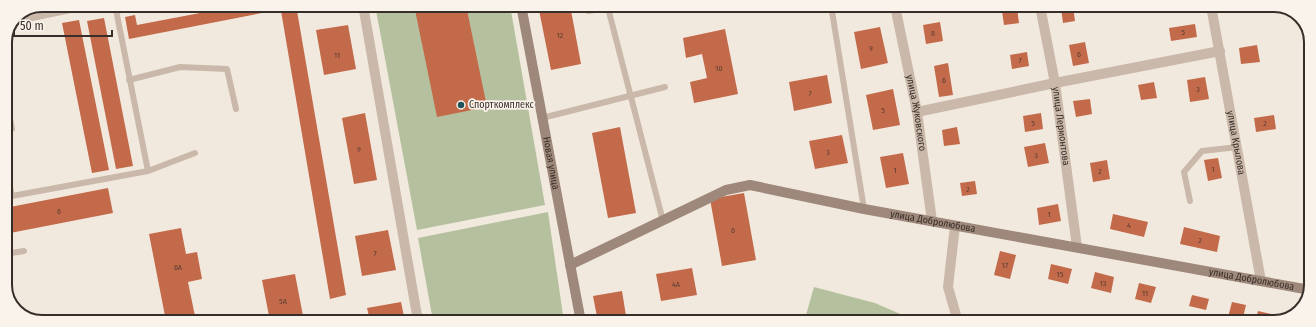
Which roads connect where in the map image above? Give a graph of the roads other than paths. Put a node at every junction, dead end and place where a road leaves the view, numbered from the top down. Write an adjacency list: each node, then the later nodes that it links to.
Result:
1 (61, 12): 10 (lane)
2 (116, 12): 12 (lane)
3 (364, 12): 34 (street)
4 (522, 12): 18 (street, Новая улица)
5 (609, 12): 15 (lane)
6 (832, 12): 24 (lane)
7 (896, 12): 17 (street, улица Жуковского)
8 (1041, 12): 13 (street, улица Лермонтова)
9 (1212, 12): 11 (street, улица Крылова)
10 (22, 20)
11 (1220, 51): 13 (street); 19 (street, улица Крылова)
12 (129, 80): 16 (lane); 21 (lane)
13 (1055, 83): 17 (street); 28 (street, улица Лермонтова)
14 (665, 87): 15 (lane)
15 (631, 96): 18 (lane); 25 (lane)
16 (236, 109)
17 (917, 112): 26 (street, улица Жуковского)
18 (542, 118): 31 (street, Новая улица)
19 (1238, 148): 23 (lane); 32 (street, улица Крылова)
20 (194, 153): 21 (lane)
21 (148, 171): 22 (lane)
22 (12, 196)
23 (1190, 201)
24 (864, 208): 25 (street, улица Добролюбова); 26 (street, улица Добролюбова)
25 (663, 221): 31 (street, улица Добролюбова)
26 (932, 221): 27 (street, улица Добролюбова)
27 (955, 226): 28 (street, улица Добролюбова); 36 (street)
28 (1077, 247): 32 (street, улица Добролюбова)
29 (24, 251): 30 (lane)
30 (12, 253)
31 (570, 265): 35 (street, Новая улица)
32 (1261, 281): 33 (street, улица Добролюбова)
33 (1303, 289)
34 (417, 315)
35 (580, 315)
36 (956, 315)

